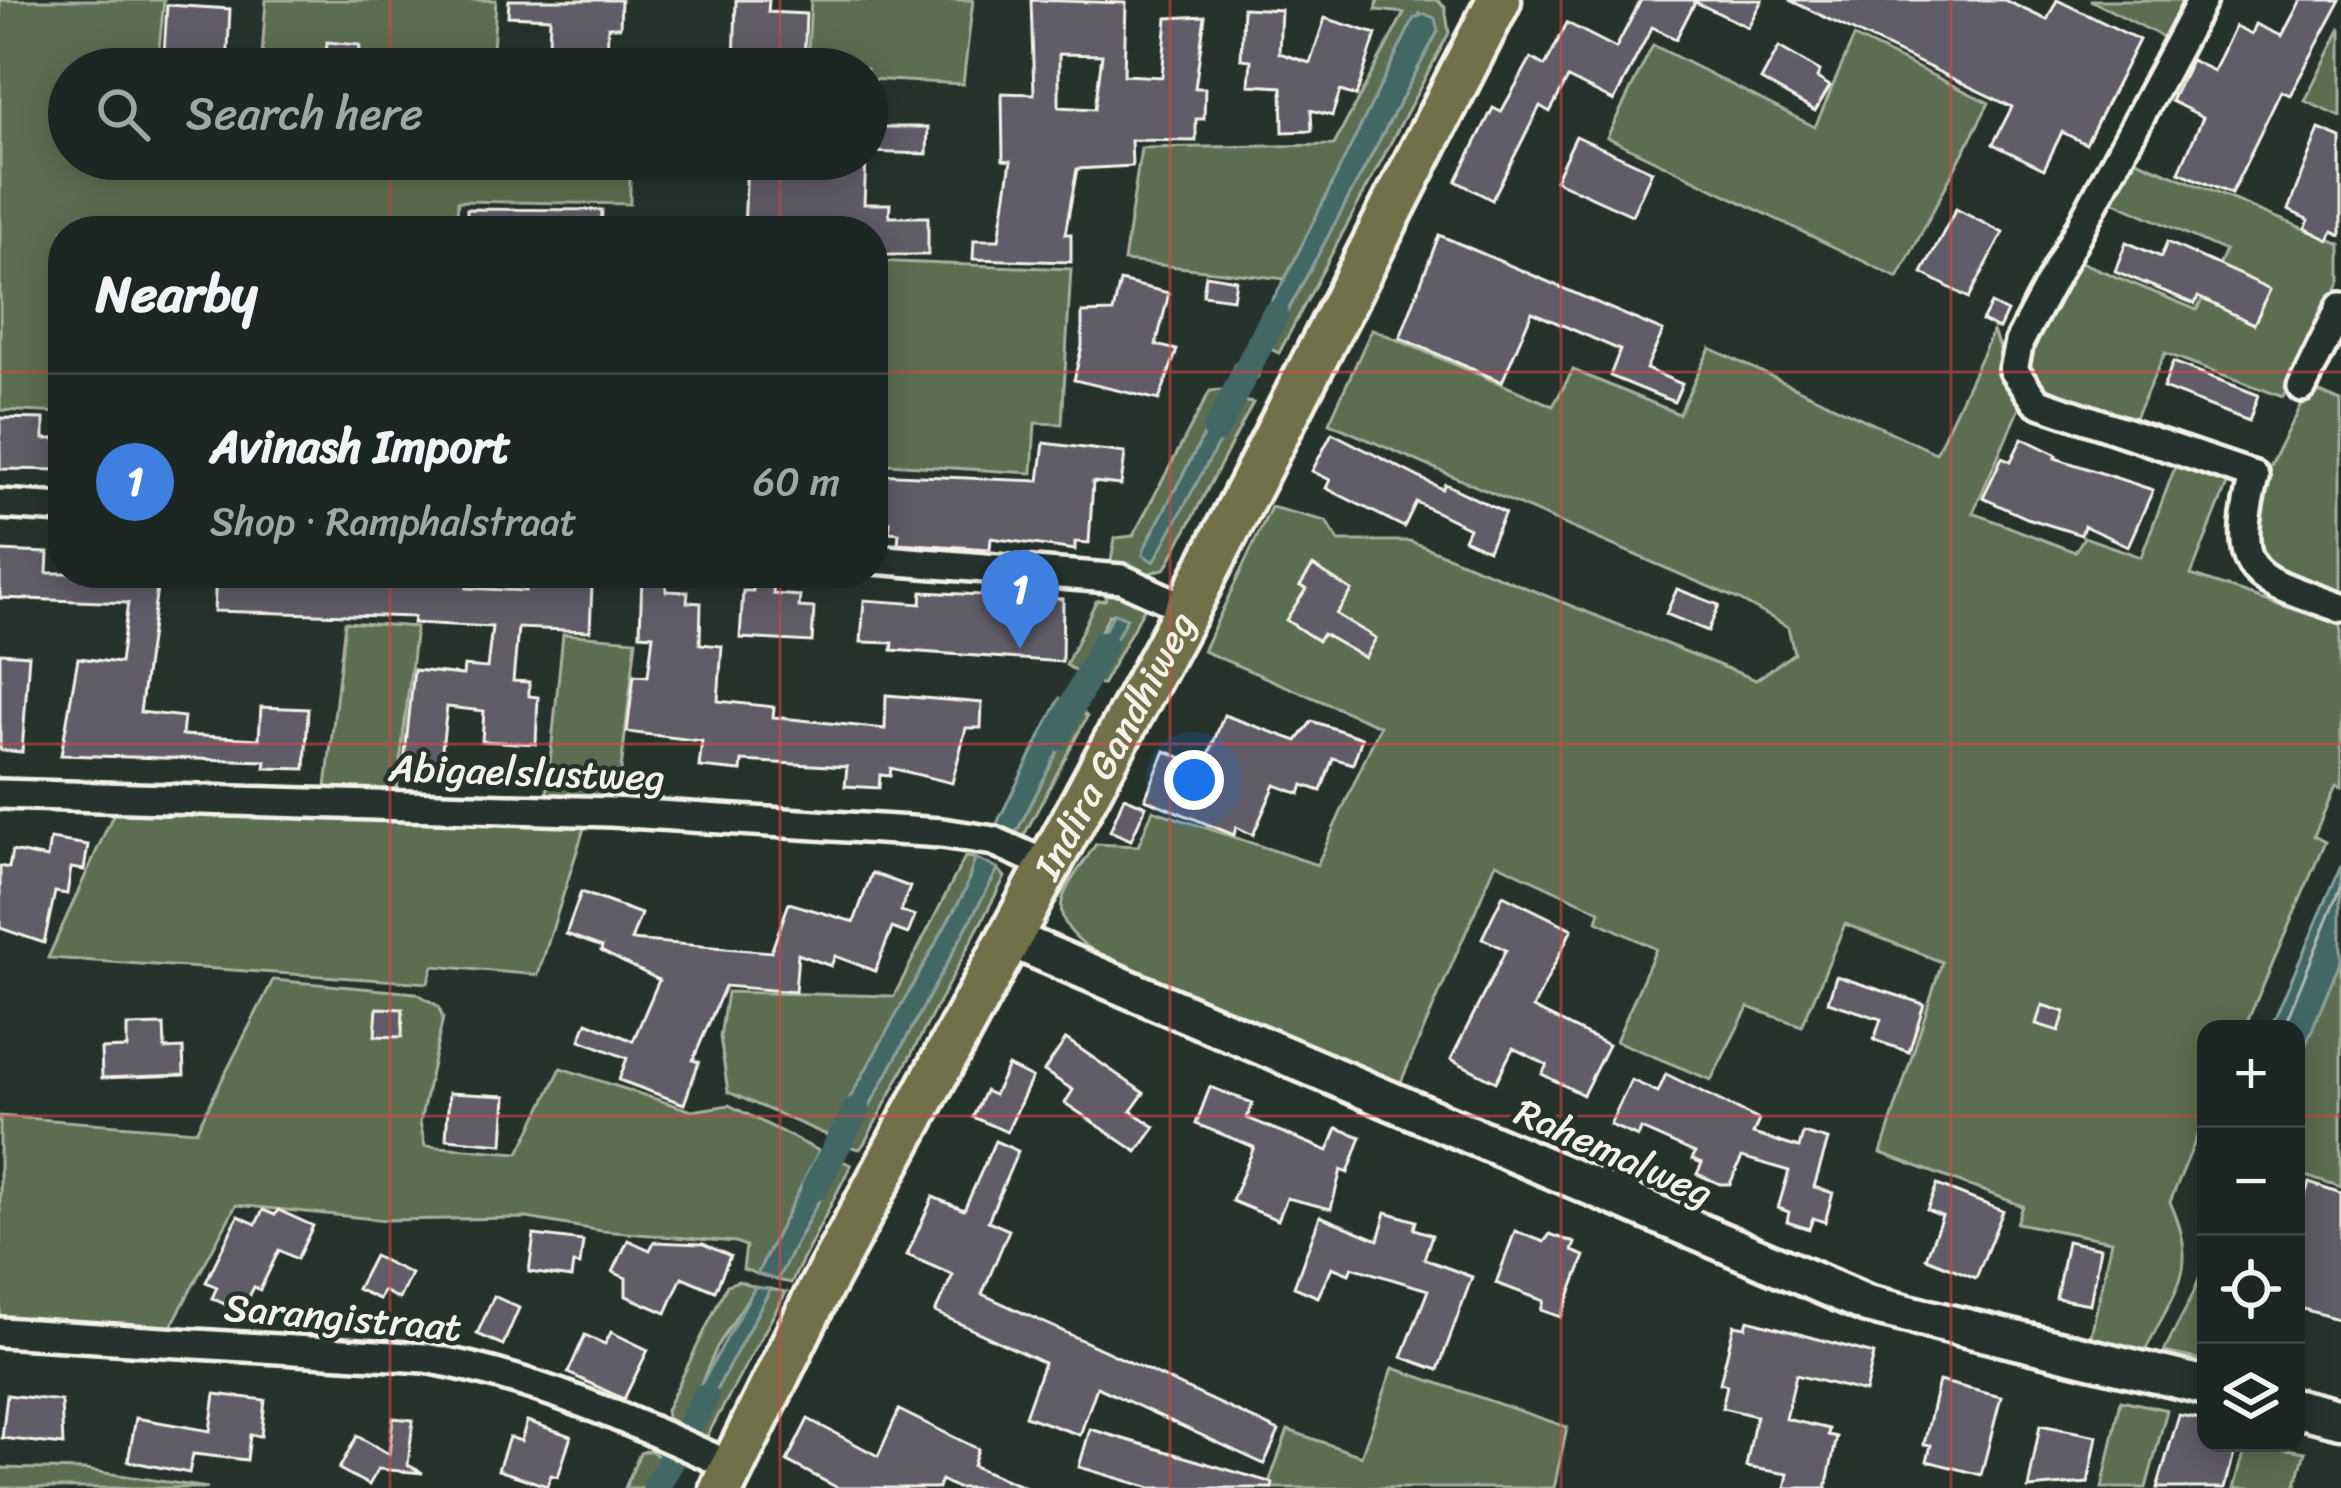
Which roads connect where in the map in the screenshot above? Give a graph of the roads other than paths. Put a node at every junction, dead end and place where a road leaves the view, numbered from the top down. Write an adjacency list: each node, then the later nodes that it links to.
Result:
1 (2202, 0): 8 (street)
2 (1486, 4): 9 (main road, Indira Gandhiweg)
3 (2341, 307): 4 (street)
4 (2302, 386)
5 (0, 504): 6 (street)
6 (48, 507)
7 (888, 560): 9 (street)
8 (2341, 608)
9 (1187, 609): 11 (main road, Indira Gandhiweg)
10 (0, 794): 11 (street, Abigaelslustweg)
11 (1045, 865): 12 (main road, Indira Gandhiweg)
12 (1007, 937): 14 (street, Rahemalweg); 17 (main road, Indira Gandhiweg)
13 (0, 1332): 17 (street, Sarangistraat)
14 (2197, 1384)
15 (2305, 1410): 16 (street)
16 (2341, 1420)
17 (721, 1470)

